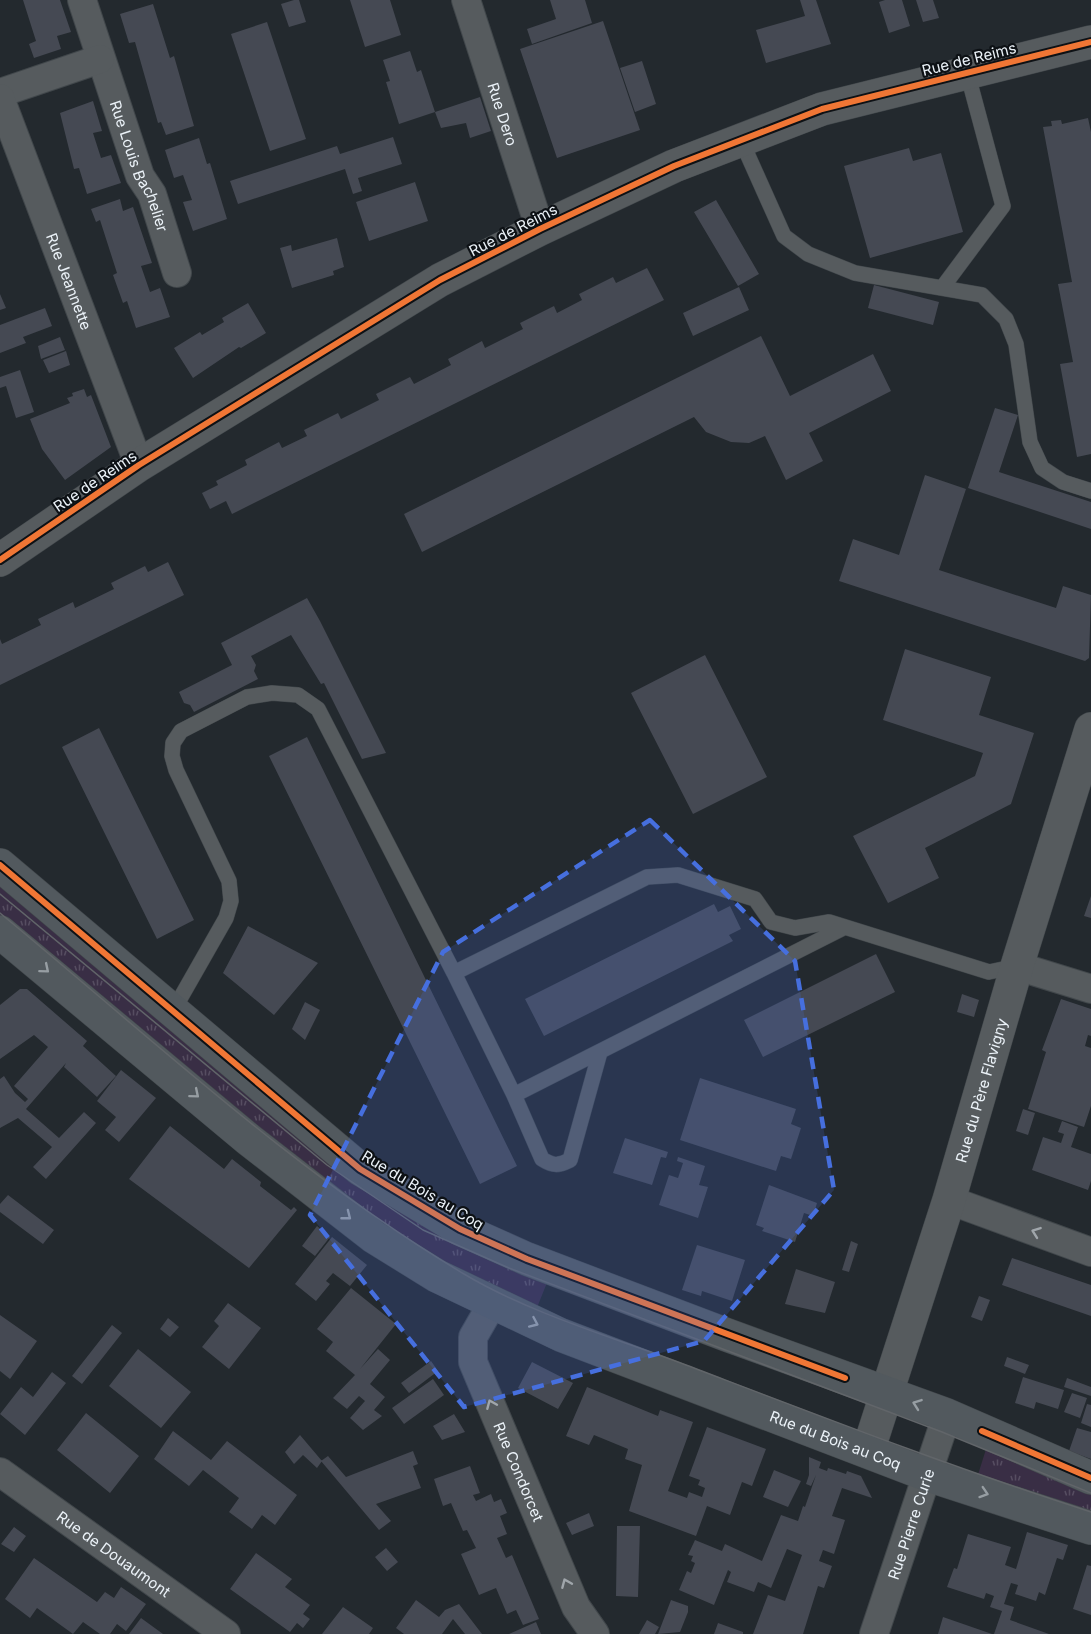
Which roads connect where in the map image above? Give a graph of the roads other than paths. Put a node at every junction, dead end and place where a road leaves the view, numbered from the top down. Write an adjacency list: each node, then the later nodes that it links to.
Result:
1 (82, 0): 4 (street, Rue Louis Bachelier)
2 (465, 0): 9 (street, Rue Dero)
3 (1091, 42): 5 (street, Rue de Reims)
4 (100, 60): 6 (street); 10 (street, Rue Louis Bachelier)
5 (968, 72): 8 (street, Rue de Reims); 11 (lane)
6 (0, 93)
7 (0, 98): 12 (street, Rue Jeannette)
8 (741, 140): 9 (street, Rue de Reims); 11 (lane)
9 (540, 229): 12 (street, Rue de Reims)
10 (177, 273)
11 (942, 288): 13 (lane)
12 (139, 465): 14 (street, Rue de Reims)
13 (1091, 491)
14 (0, 560)
15 (1091, 729): 19 (street, Rue du Père Flavigny)
16 (0, 865): 22 (main road, Rue du Bois au Coq)
17 (845, 927): 19 (lane); 20 (lane); 23 (lane)
18 (0, 932): 27 (main road, Rue du Bois au Coq, one-way to 27)
19 (1017, 966): 21 (street); 25 (street, Rue du Père Flavigny)
20 (454, 974): 22 (lane); 24 (lane)
21 (1091, 989)
22 (173, 1011): 28 (main road, Rue du Bois au Coq)
23 (600, 1052): 24 (lane); 24 (lane)
24 (514, 1095)
25 (949, 1200): 26 (street, one-way to 25); 28 (street, Rue du Père Flavigny)
26 (1091, 1251)
27 (492, 1304): 30 (main road, Rue du Bois au Coq, one-way to 30); 36 (street, Rue Condorcet, one-way to 27)
28 (887, 1393): 29 (main road, Rue du Bois au Coq, one-way to 28); 30 (street, Rue du Père Flavigny)
29 (947, 1415): 32 (street, Rue Pierre Curie); 33 (main road, Rue du Bois au Coq)
30 (868, 1451): 32 (main road, Rue du Bois au Coq)
31 (0, 1472): 35 (street, Rue de Douaumont)
32 (928, 1475): 34 (main road, Rue du Bois au Coq, one-way to 34); 37 (street, Rue Pierre Curie)
33 (1091, 1478)
34 (1091, 1528)
35 (226, 1634)
36 (595, 1634)
37 (874, 1634)

